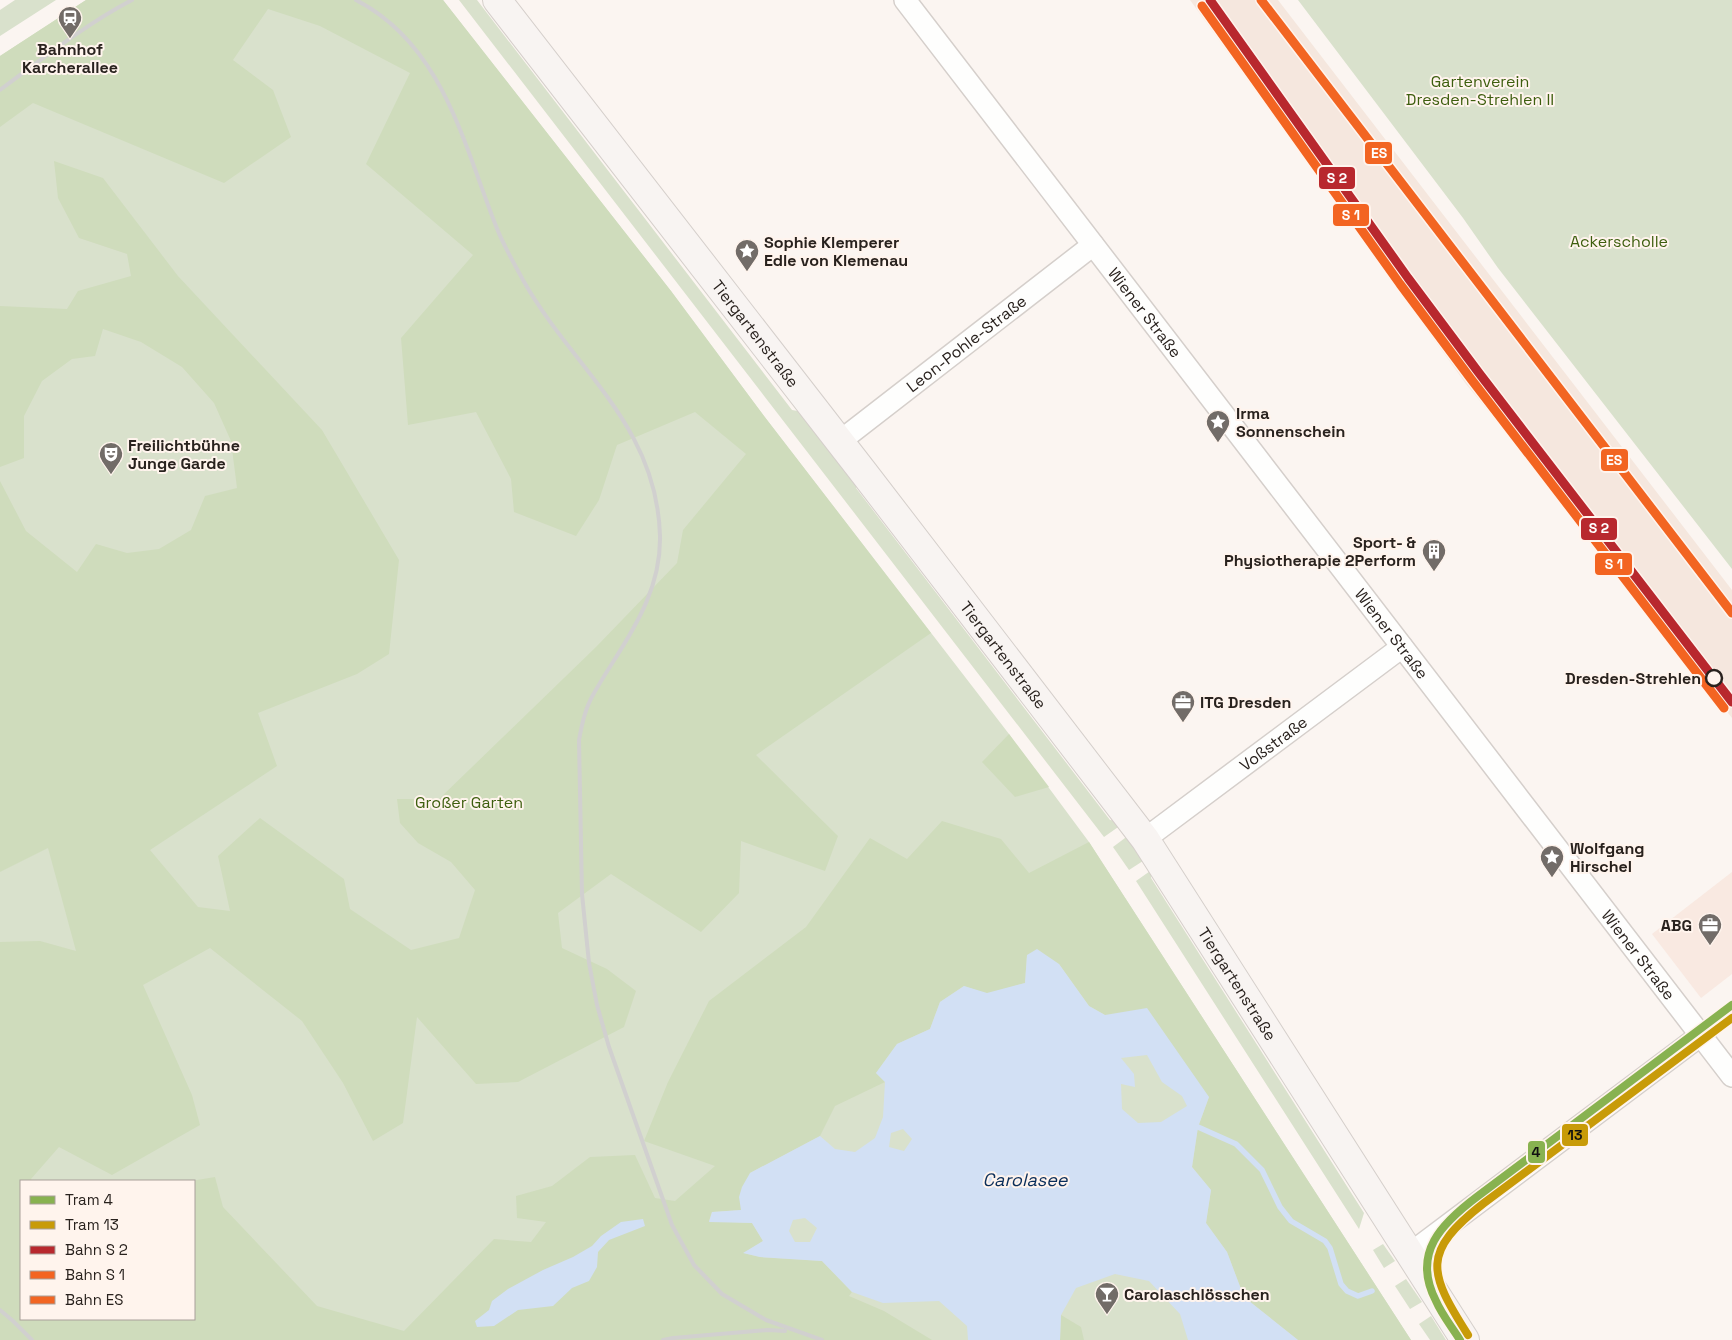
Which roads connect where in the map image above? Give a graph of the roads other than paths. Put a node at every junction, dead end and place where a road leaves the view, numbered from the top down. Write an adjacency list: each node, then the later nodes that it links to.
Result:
1 (497, 0): 4 (main road, Tiergartenstraße)
2 (905, 0): 3 (street, Wiener Straße)
3 (1093, 244): 4 (street, Leon-Pohle-Straße); 5 (street, Wiener Straße)
4 (839, 442): 6 (main road, Tiergartenstraße)
5 (1402, 646): 6 (street, Voßstraße); 7 (street, Wiener Straße)
6 (1145, 839): 9 (main road, Tiergartenstraße)
7 (1701, 1036): 8 (street, Wiener Straße); 9 (street)
8 (1732, 1076)
9 (1411, 1253): 10 (main road, Tiergartenstraße)
10 (1465, 1340)

